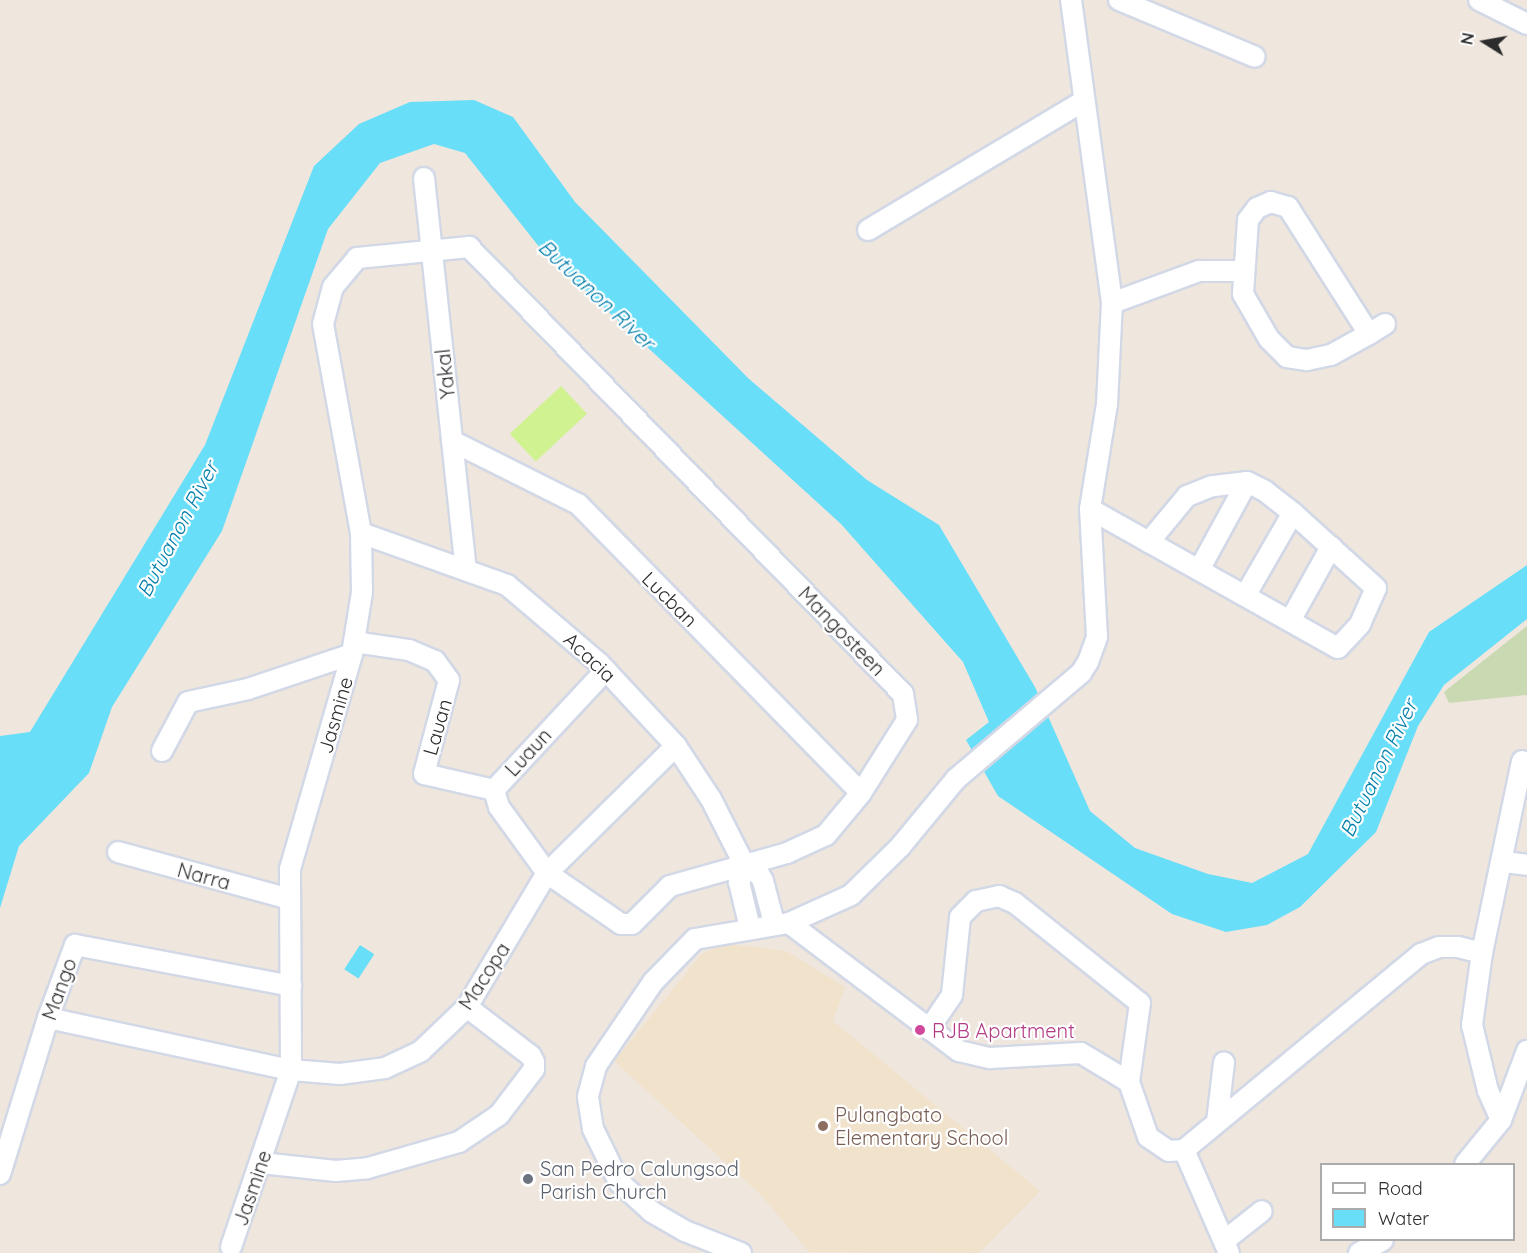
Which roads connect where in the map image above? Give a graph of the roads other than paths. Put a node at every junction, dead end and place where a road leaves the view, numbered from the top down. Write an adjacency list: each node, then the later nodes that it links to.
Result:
1 (1071, 0): 6 (street)
2 (1119, 0): 5 (street)
3 (1479, 0): 4 (street)
4 (1527, 24)
5 (1255, 57)
6 (1082, 102): 8 (street); 11 (street)
7 (424, 178): 9 (street, Yakal)
8 (868, 230)
9 (431, 250): 12 (street, Yakal); 16 (street, Jasmine); 29 (street, Mangosteen)
10 (1242, 271): 10 (street); 11 (street)
11 (1112, 303): 14 (street)
12 (452, 441): 19 (street, Yakal); 29 (street, Lucban)
13 (1247, 482): 15 (street); 17 (street); 20 (street)
14 (1090, 509): 17 (street); 36 (street)
15 (1293, 513): 18 (street); 21 (street)
16 (361, 533): 19 (street, Acacia); 23 (street, Jasmine)
17 (1149, 542): 20 (street)
18 (1331, 547): 22 (street); 22 (street)
19 (466, 569): 24 (street, Acacia)
20 (1198, 570): 21 (street)
21 (1245, 596): 22 (street)
22 (1290, 621)
23 (353, 648): 26 (street); 28 (street, Lauan); 35 (street, Jasmine)
24 (606, 670): 25 (street, Acacia); 28 (street, Luaun)
25 (676, 746): 33 (street, Acacia); 34 (street, Macopa)
26 (162, 751)
27 (1522, 761): 31 (street)
28 (494, 790): 34 (street, Luaun)
29 (861, 793): 33 (street, Mangosteen)
30 (118, 852): 35 (street, Narra)
31 (1504, 862): 32 (street); 38 (street)
32 (1527, 865)
33 (745, 866): 34 (street, Mangosteen); 36 (street, Acacia); 37 (street)
34 (547, 873): 40 (street, Macopa)
35 (290, 899): 39 (street, Jasmine)
36 (782, 923): 37 (street); 42 (street)
37 (750, 928): 57 (street)
38 (1482, 953): 47 (street); 48 (street)
39 (291, 986): 41 (street, Mango); 45 (street, Jasmine)
40 (467, 1007): 45 (street, Macopa); 50 (street)
41 (48, 1018): 45 (street, Macopa); 52 (street, Mango)
42 (929, 1029): 46 (street); 46 (street)
43 (1525, 1060): 47 (street)
44 (1224, 1062): 48 (street)
45 (291, 1070): 50 (street, Jasmine)
46 (1129, 1082): 49 (street)
47 (1501, 1120): 51 (street)
48 (1217, 1122): 49 (street)
49 (1184, 1150): 56 (street)
50 (261, 1163): 55 (street, Jasmine)
51 (1466, 1163)
52 (0, 1174)
53 (1262, 1211): 56 (street)
54 (1380, 1241): 58 (street)
55 (231, 1247)
56 (1226, 1247)
57 (741, 1253)
58 (1359, 1253)

